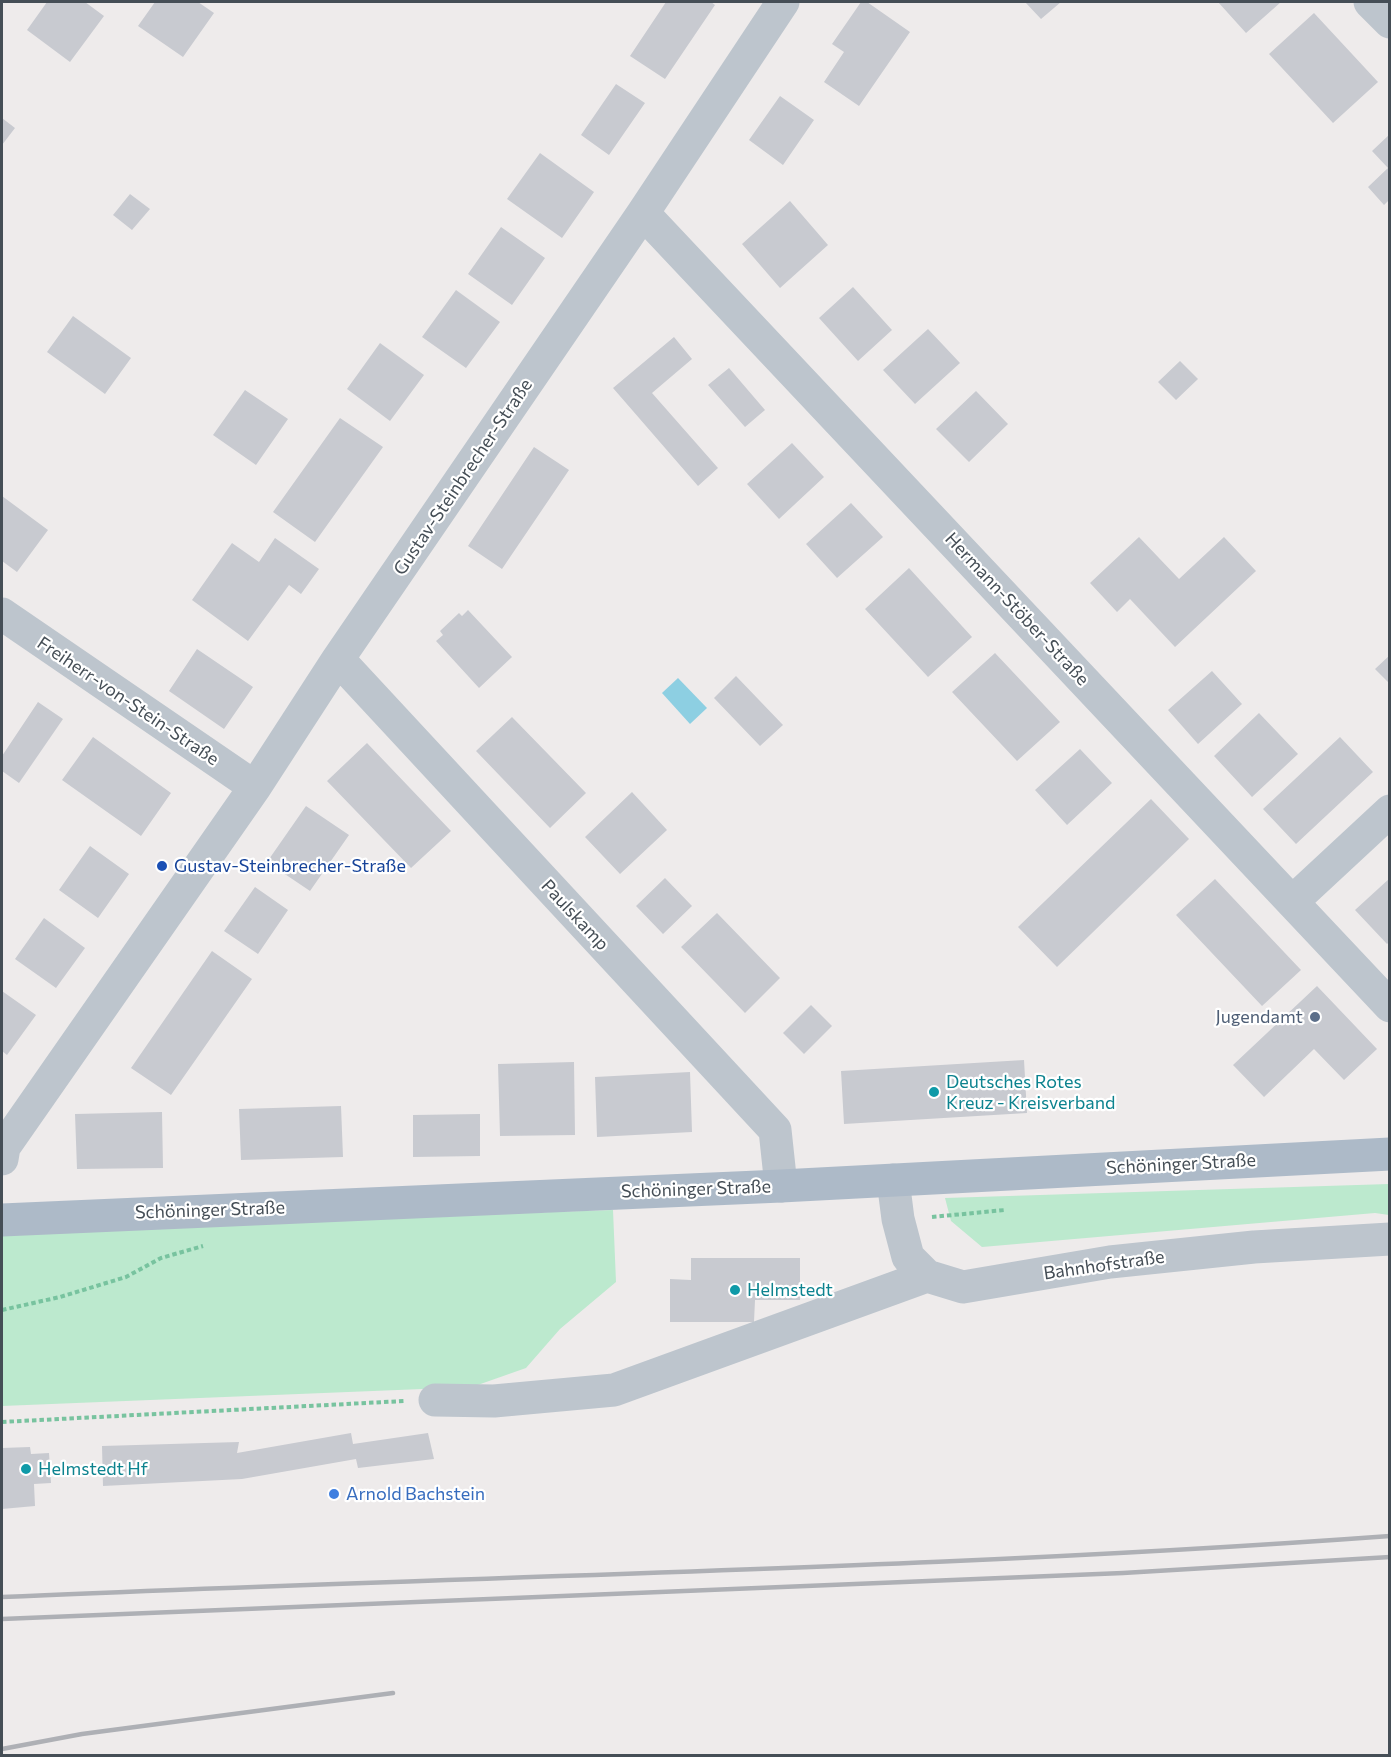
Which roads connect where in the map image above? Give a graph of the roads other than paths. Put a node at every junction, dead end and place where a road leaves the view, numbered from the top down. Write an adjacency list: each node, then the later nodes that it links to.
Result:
1 (783, 2): 4 (street, Gustav-Steinbrecher-Straße)
2 (1370, 2): 3 (street)
3 (1389, 22)
4 (643, 213): 6 (street, Gustav-Steinbrecher-Straße); 9 (street, Hermann-Stöber-Straße)
5 (2, 615): 7 (street, Freiherr-von-Stein-Straße)
6 (338, 659): 7 (street, Gustav-Steinbrecher-Straße); 14 (street, Paulskamp)
7 (255, 787): 12 (street, Gustav-Steinbrecher-Straße)
8 (1389, 811): 9 (street)
9 (1292, 902): 10 (street, Hermann-Stöber-Straße)
10 (1389, 1006)
11 (1389, 1154): 13 (main road, Schöninger Straße)
12 (2, 1159)
13 (893, 1180): 14 (main road, Schöninger Straße); 17 (street)
14 (781, 1186): 15 (main road, Schöninger Straße)
15 (2, 1220)
16 (1389, 1239): 17 (street, Bahnhofstraße)
17 (927, 1276): 18 (street)
18 (435, 1400)

